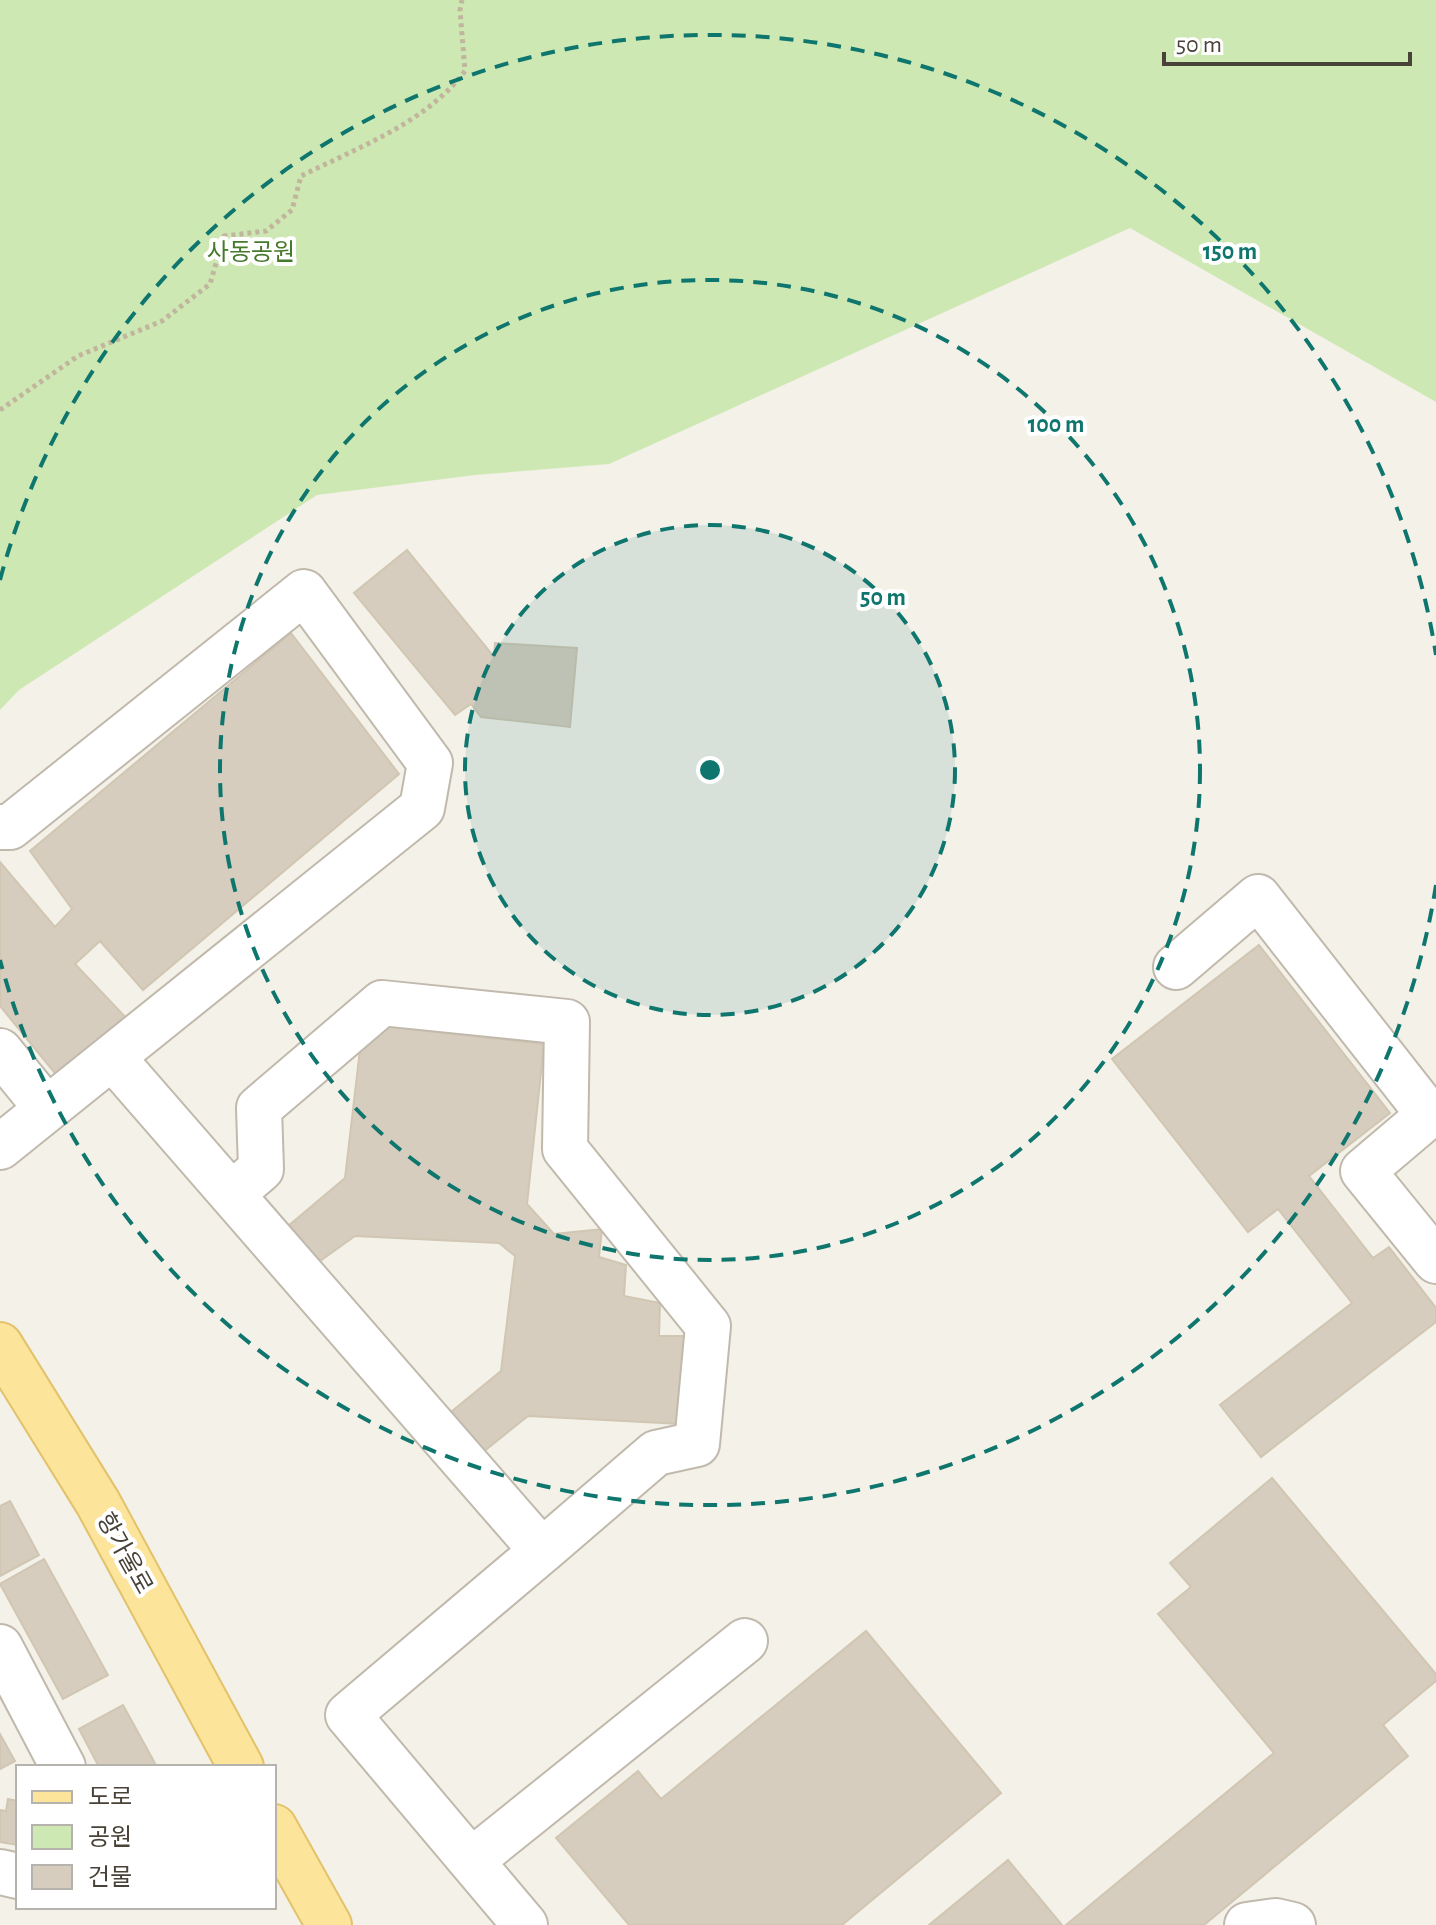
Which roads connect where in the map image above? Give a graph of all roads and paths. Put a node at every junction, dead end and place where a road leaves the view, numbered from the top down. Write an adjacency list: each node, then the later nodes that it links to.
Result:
1 (462, 0): 2 (path)
2 (0, 410)
3 (0, 827): 6 (street)
4 (1176, 967): 10 (street)
5 (0, 1051): 7 (street)
6 (112, 1057): 7 (street); 9 (street)
7 (47, 1109): 8 (street)
8 (0, 1147)
9 (232, 1194): 12 (street); 12 (street)
10 (1436, 1261)
11 (0, 1345): 16 (main road, 항가울로)
12 (542, 1551): 18 (street)
13 (745, 1641): 18 (street)
14 (0, 1647): 15 (street)
15 (62, 1765)
16 (240, 1765)
17 (276, 1835): 19 (main road)
18 (471, 1861): 20 (street)
19 (329, 1925)
20 (525, 1925)
21 (1247, 1925): 22 (street)
22 (1293, 1925)

